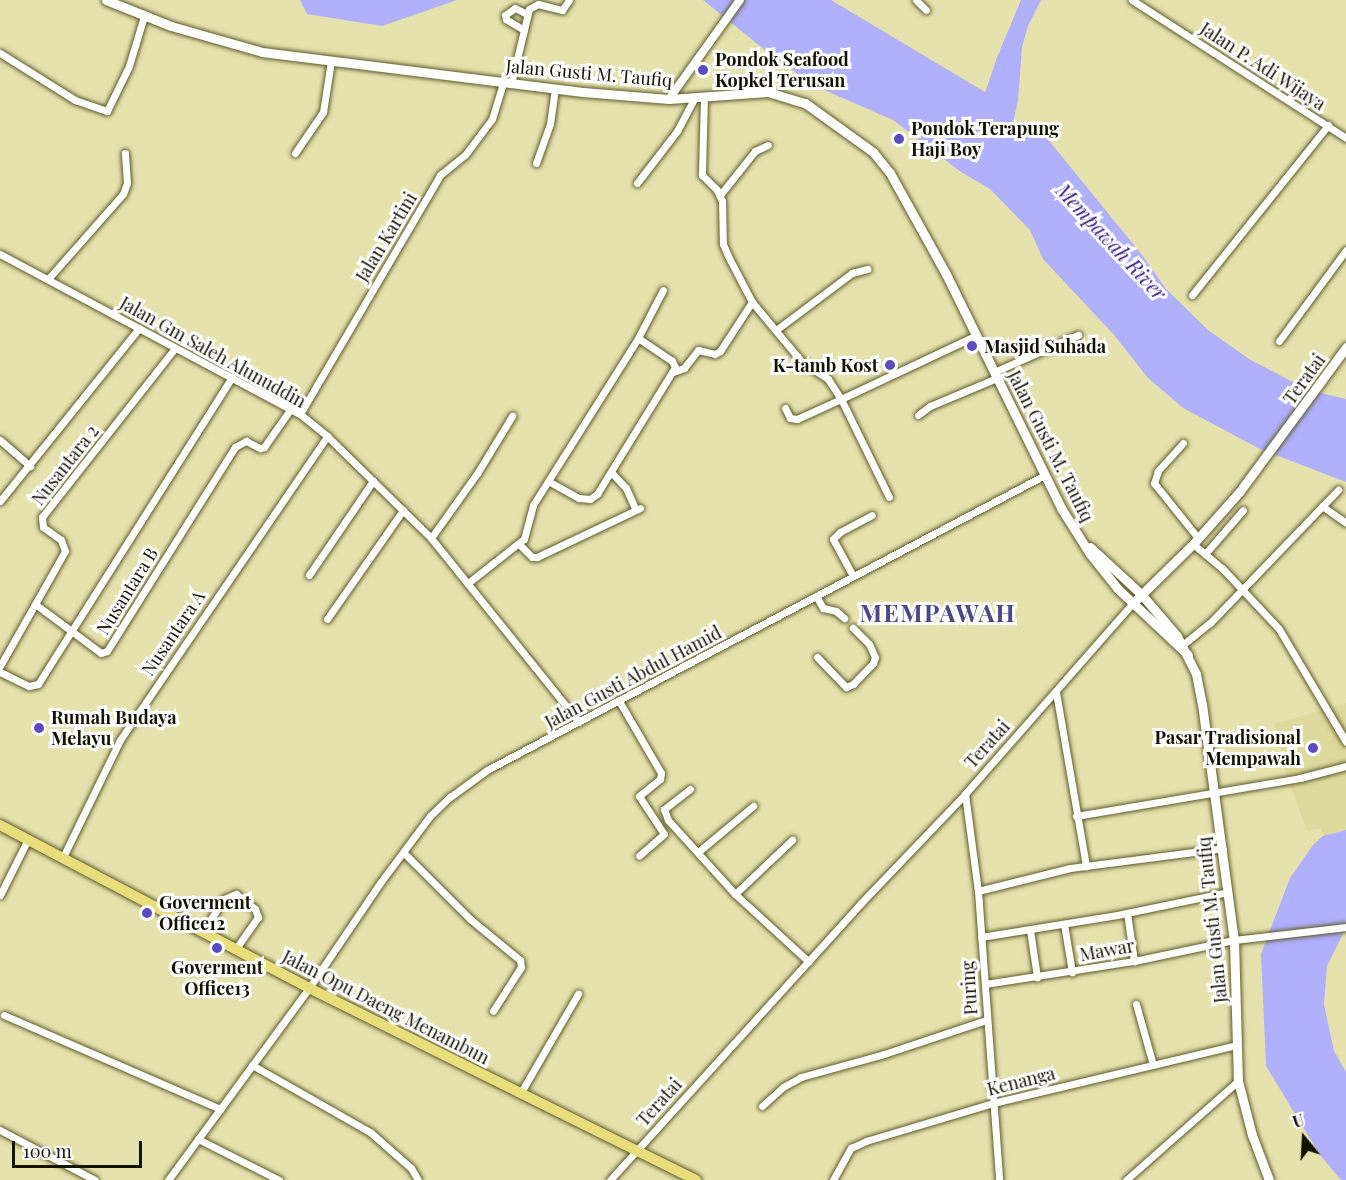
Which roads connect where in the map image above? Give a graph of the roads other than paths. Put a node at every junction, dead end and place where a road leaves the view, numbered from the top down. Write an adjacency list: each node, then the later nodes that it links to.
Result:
1 (106, 0): 8 (main road, Jalan Gusti M. Taufiq)
2 (569, 0): 7 (street)
3 (740, 0): 15 (street)
4 (916, 0): 6 (street)
5 (1132, 0): 16 (street, Jalan P. Adi Wijaya)
6 (926, 10)
7 (527, 14): 9 (street, Jalan Kartini); 9 (street)
8 (144, 16): 10 (street); 11 (main road, Jalan Gusti M. Taufiq)
9 (524, 30): 12 (street, Jalan Kartini)
10 (0, 53)
11 (331, 61): 12 (main road, Jalan Gusti M. Taufiq); 20 (street)
12 (507, 83): 13 (main road, Jalan Gusti M. Taufiq); 45 (street, Jalan Kartini)
13 (555, 89): 15 (main road, Jalan Gusti M. Taufiq); 21 (street)
14 (699, 96): 15 (main road, Jalan Gusti M. Taufiq); 22 (street); 23 (street); 34 (main road, Jalan Gusti M. Taufiq)
15 (669, 99)
16 (1328, 126): 17 (street, Jalan P. Adi Wijaya); 29 (street)
17 (1346, 138)
18 (768, 145): 23 (street)
19 (125, 153): 27 (street)
20 (295, 153)
21 (536, 163)
22 (637, 183)
23 (720, 195): 30 (street)
24 (1346, 250): 36 (street)
25 (0, 254): 27 (street, Jalan Gm Saleh Alunuddin)
26 (867, 269): 32 (street)
27 (48, 279): 31 (street, Jalan Gm Saleh Alunuddin)
28 (663, 290): 35 (street)
29 (1192, 295)
30 (752, 302): 32 (street); 39 (street)
31 (139, 328): 37 (street, Jalan Gm Saleh Alunuddin); 51 (street)
32 (776, 330): 42 (street)
33 (1078, 335): 40 (street)
34 (975, 336): 40 (main road, Jalan Gusti M. Taufiq); 42 (street)
35 (638, 338): 39 (street); 55 (street)
36 (1279, 341)
37 (175, 348): 41 (street, Jalan Gm Saleh Alunuddin); 75 (street, Nusantara 2)
38 (1346, 348): 66 (main road, Teratai)
39 (674, 372): 52 (street)
40 (995, 375): 46 (street); 53 (main road, Jalan Gusti M. Taufiq)
41 (232, 377): 44 (street, Jalan Gm Saleh Alunuddin); 80 (street, Nusantara B)
42 (841, 399): 43 (street); 57 (street)
43 (785, 408)
44 (290, 410): 45 (street, Jalan Gm Saleh Alunuddin); 80 (street, Nusantara B)
45 (300, 414): 48 (street, Jalan Gm Saleh Alunuddin)
46 (918, 415)
47 (512, 416): 64 (street)
48 (327, 436): 54 (street, Jalan Gm Saleh Alunuddin); 102 (street, Nusantara A)
49 (0, 440): 51 (street)
50 (1183, 443): 66 (street)
51 (30, 466): 58 (street)
52 (611, 472): 55 (street); 67 (street)
53 (1043, 476): 65 (main road, Jalan Gusti M. Taufiq); 70 (street, Jalan Gusti Abdul Hamid)
54 (373, 481): 60 (street, Jalan Gm Saleh Alunuddin); 69 (street)
55 (548, 481): 67 (street)
56 (1338, 490): 59 (street)
57 (889, 497)
58 (0, 501)
59 (1322, 506): 63 (street); 72 (street)
60 (403, 510): 64 (street, Jalan Gm Saleh Alunuddin); 78 (street)
61 (1243, 510): 68 (street)
62 (872, 515): 70 (street)
63 (1346, 523)
64 (431, 538): 71 (street, Jalan Gm Saleh Alunuddin)
65 (1081, 539): 73 (main road, Jalan Gusti M. Taufiq); 76 (main road, Jalan Gusti M. Taufiq)
66 (1195, 541): 68 (street); 73 (main road, Teratai)
67 (519, 544): 71 (street)
68 (1205, 554): 72 (street)
69 (309, 575)
70 (853, 576): 74 (street, Jalan Gusti Abdul Hamid)
71 (468, 583): 87 (street, Jalan Gm Saleh Alunuddin)
72 (1242, 589): 81 (street); 88 (street)
73 (1141, 594): 76 (main road, Teratai); 81 (main road, Jalan Gusti M. Taufiq)
74 (816, 596): 77 (street); 86 (street, Jalan Gusti Abdul Hamid)
75 (35, 604): 80 (street); 83 (street, Nusantara 2)
76 (1132, 604): 81 (main road, Jalan Gusti M. Taufiq); 85 (street, Teratai)
77 (844, 618)
78 (327, 619)
79 (853, 628): 82 (street)
80 (72, 631): 84 (street)
81 (1184, 649): 91 (main road, Jalan Gusti M. Taufiq)
82 (817, 657)
83 (0, 666)
84 (0, 672)
85 (1056, 692): 92 (street, Teratai); 94 (street)
86 (619, 701): 87 (street, Jalan Gusti Abdul Hamid); 101 (street)
87 (579, 722): 100 (street, Jalan Gusti Abdul Hamid)
88 (1346, 742)
89 (1346, 766): 91 (street)
90 (690, 789): 99 (street)
91 (1214, 793): 94 (street); 98 (main road, Jalan Gusti M. Taufiq)
92 (965, 794): 104 (street, Puring); 117 (street, Teratai)
93 (753, 806): 99 (street)
94 (1076, 816): 103 (street)
95 (0, 825): 96 (highway, Jalan Opu Daeng Menambun)
96 (28, 839): 102 (highway, Jalan Opu Daeng Menambun); 107 (street)
97 (792, 840): 106 (street)
98 (1223, 848): 103 (street); 105 (main road, Jalan Gusti M. Taufiq)
99 (698, 852): 106 (street)
100 (405, 854): 121 (street, Jalan Gusti Abdul Hamid); 124 (street)
101 (639, 856)
102 (63, 857): 112 (highway, Jalan Opu Daeng Menambun)
103 (1086, 866): 104 (street)
104 (978, 891): 113 (street, Puring)
105 (1228, 892): 108 (street); 114 (main road, Jalan Gusti M. Taufiq)
106 (735, 894): 117 (street)
107 (0, 895)
108 (1127, 913): 109 (street); 116 (street)
109 (1064, 924): 111 (street); 118 (street)
110 (1346, 927): 114 (street, Mawar)
111 (1030, 930): 113 (street); 119 (street)
112 (203, 931): 115 (highway, Jalan Opu Daeng Menambun); 115 (street)
113 (981, 938): 120 (street, Puring)
114 (1234, 940): 116 (street, Mawar); 127 (main road, Jalan Gusti M. Taufiq)
115 (236, 948): 121 (highway, Jalan Opu Daeng Menambun)
116 (1134, 961): 118 (street, Mawar)
117 (809, 962): 137 (street, Teratai)
118 (1072, 972): 119 (street, Mawar)
119 (1037, 977): 120 (street, Mawar)
120 (985, 984): 126 (street, Puring)
121 (309, 988): 128 (street, Jalan Gusti Abdul Hamid); 131 (highway, Jalan Opu Daeng Menambun)
122 (579, 994): 131 (street)
123 (1136, 1004): 129 (street)
124 (493, 1011)
125 (4, 1015): 134 (street)
126 (986, 1020): 132 (street, Puring); 133 (street)
127 (1238, 1045): 129 (street, Kenanga); 130 (main road, Jalan Gusti M. Taufiq)
128 (252, 1065): 134 (street, Jalan Gusti Abdul Hamid); 142 (street)
129 (1153, 1065): 132 (street, Kenanga)
130 (1238, 1081): 146 (street); 147 (main road, Jalan Gusti M. Taufiq)
131 (520, 1094): 137 (highway, Jalan Opu Daeng Menambun)
132 (993, 1103): 144 (street, Kenanga); 145 (street, Puring)
133 (762, 1106)
134 (220, 1109): 136 (street, Jalan Gusti Abdul Hamid)
135 (0, 1130): 139 (street)
136 (198, 1139): 140 (street, Jalan Gusti Abdul Hamid); 141 (street)
137 (637, 1150): 138 (highway, Jalan Opu Daeng Menambun); 143 (street, Teratai)
138 (692, 1179)
139 (95, 1180)
140 (168, 1180)
141 (279, 1180)
142 (418, 1180)
143 (610, 1180)
144 (833, 1180)
145 (999, 1180)
146 (1126, 1180)
147 (1269, 1180)

